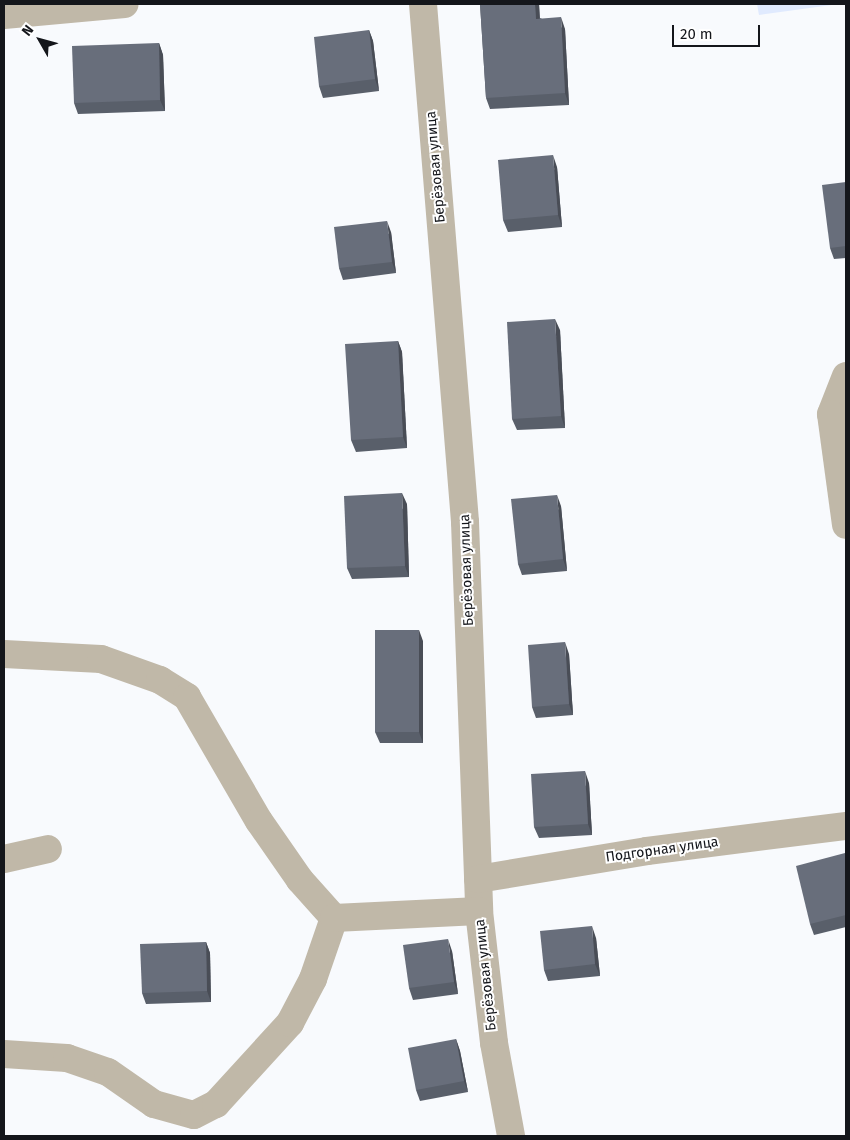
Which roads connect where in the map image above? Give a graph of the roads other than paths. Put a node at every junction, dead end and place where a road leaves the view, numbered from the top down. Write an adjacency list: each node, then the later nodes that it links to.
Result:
1 (124, 4): 3 (street)
2 (423, 4): 10 (street, Берёзовая улица)
3 (4, 15)
4 (846, 376): 5 (street)
5 (846, 525)
6 (4, 654): 12 (street)
7 (846, 826): 10 (street, Подгорная улица)
8 (48, 849): 9 (street)
9 (4, 859)
10 (478, 879): 11 (street, Берёзовая улица)
11 (479, 911): 12 (street); 14 (street, Берёзовая улица)
12 (334, 918): 13 (street)
13 (4, 1054)
14 (511, 1136)

